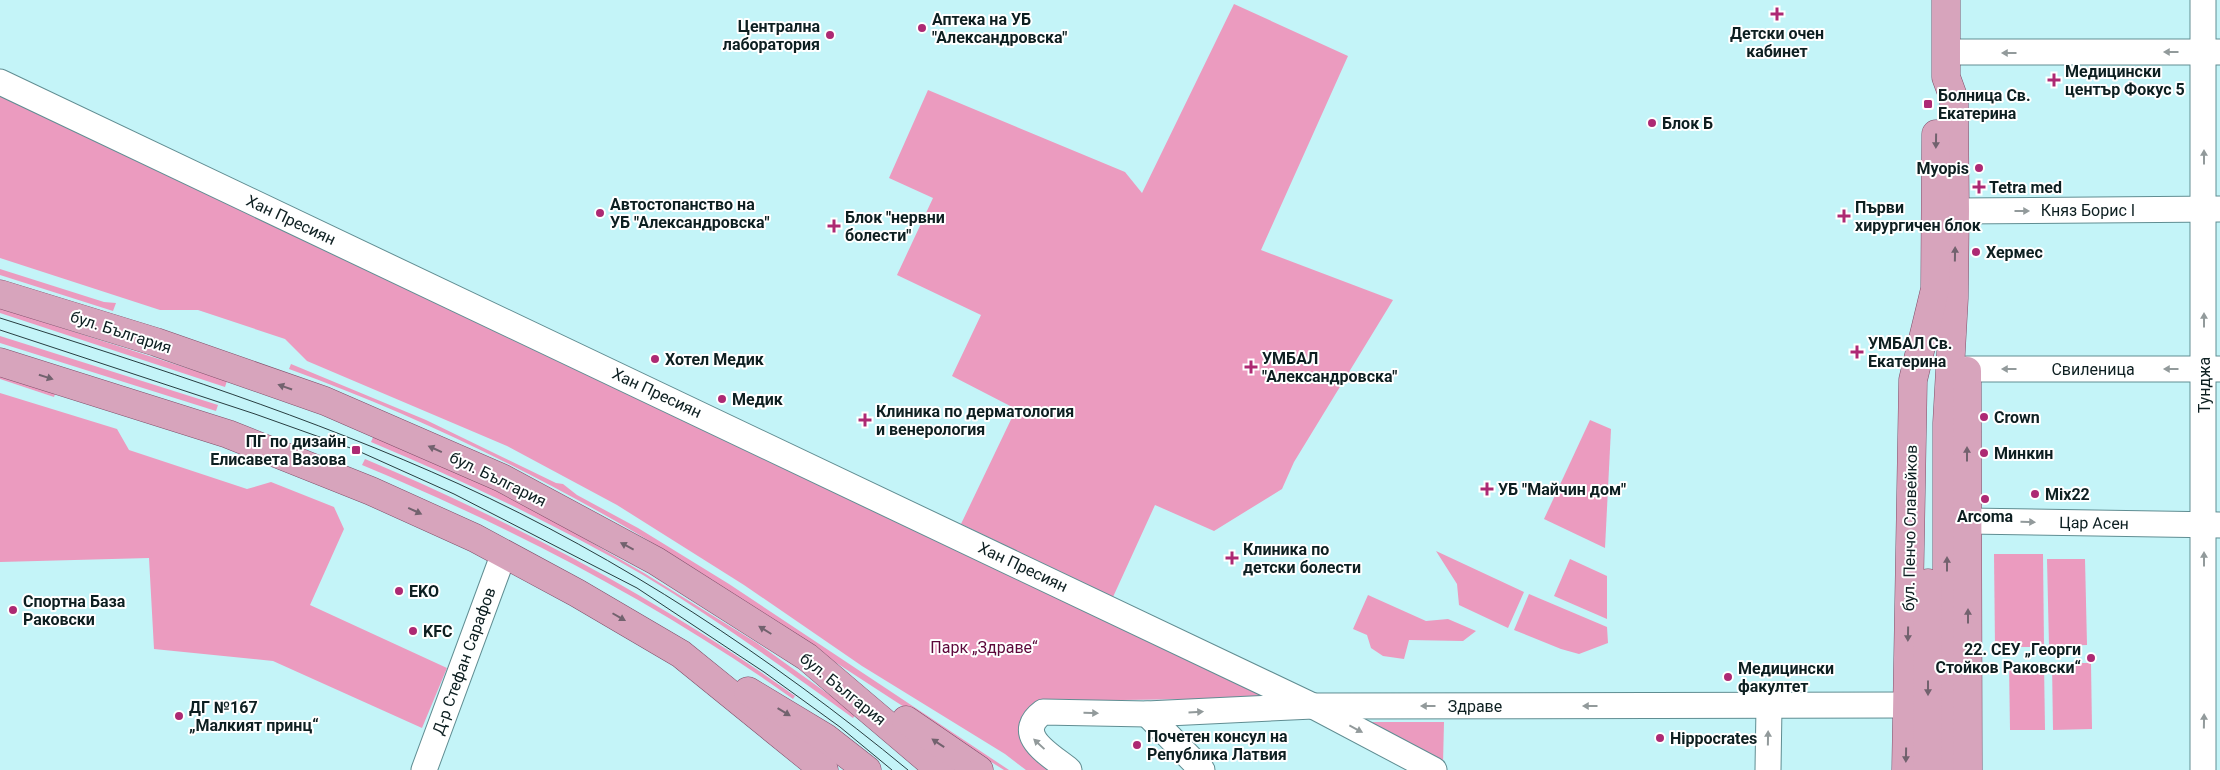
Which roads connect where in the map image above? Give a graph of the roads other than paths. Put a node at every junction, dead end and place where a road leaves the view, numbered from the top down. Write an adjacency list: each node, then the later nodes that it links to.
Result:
1 (1946, 0): 4 (main road, бул. Пенчо Славейков)
2 (2203, 0): 3 (street, Тунджа)
3 (2212, 52): 4 (street, one-way to 4); 6 (street, Тунджа, one-way to 3)
4 (1946, 65): 7 (main road, бул. Пенчо Славейков); 8 (main road, бул. Пенчо Славейков, one-way to 8)
5 (0, 82): 20 (street, Хан Пресиян)
6 (2212, 210): 7 (street, Княз Борис I, one-way to 6); 11 (street, Тунджа, one-way to 6)
7 (1955, 211): 8 (main road, бул. Пенчо Славейков, one-way to 7)
8 (1944, 293): 12 (main road, бул. Пенчо Славейков); 19 (main road, бул. Пенчо Славейков, one-way to 19); 33 (main road, бул. Пенчо Славейков, one-way to 33); 34 (main road, бул. Пенчо Славейков, one-way to 8)
9 (0, 294): 17 (main road, бул. България, one-way to 9)
10 (0, 362): 15 (main road, one-way to 15)
11 (2212, 368): 12 (street, Свиленица, one-way to 12); 14 (street, Тунджа)
12 (1967, 369): 13 (main road, бул. Пенчо Славейков, one-way to 12)
13 (1968, 522): 14 (street, Цар Асен, one-way to 14); 35 (main road, бул. Пенчо Славейков, one-way to 13)
14 (2212, 525): 18 (street, Тунджа, one-way to 14)
15 (504, 553): 16 (main road, one-way to 16); 24 (street, Д-р Стефан Сарафов)
16 (681, 654): 25 (main road); 26 (main road, one-way to 26)
17 (806, 656): 27 (main road, бул. България); 28 (main road, one-way to 17)
18 (2212, 682): 36 (street, Тунджа, one-way to 18)
19 (1907, 705): 21 (street, Здраве); 32 (main road, бул. Пенчо Славейков, one-way to 32)
20 (1313, 706): 21 (street, Здраве, one-way to 20); 22 (street, Здраве, one-way to 20); 23 (street, Хан Пресиян, one-way to 23)
21 (1769, 706): 31 (street, one-way to 21)
22 (1147, 714): 29 (street, Здраве, one-way to 22); 30 (street)
23 (1426, 768)
24 (424, 770)
25 (824, 770)
26 (867, 770)
27 (940, 770)
28 (979, 770)
29 (1069, 770)
30 (1202, 770)
31 (1768, 770)
32 (1906, 770)
33 (1928, 770)
34 (1947, 770)
35 (1968, 770)
36 (2203, 770)

